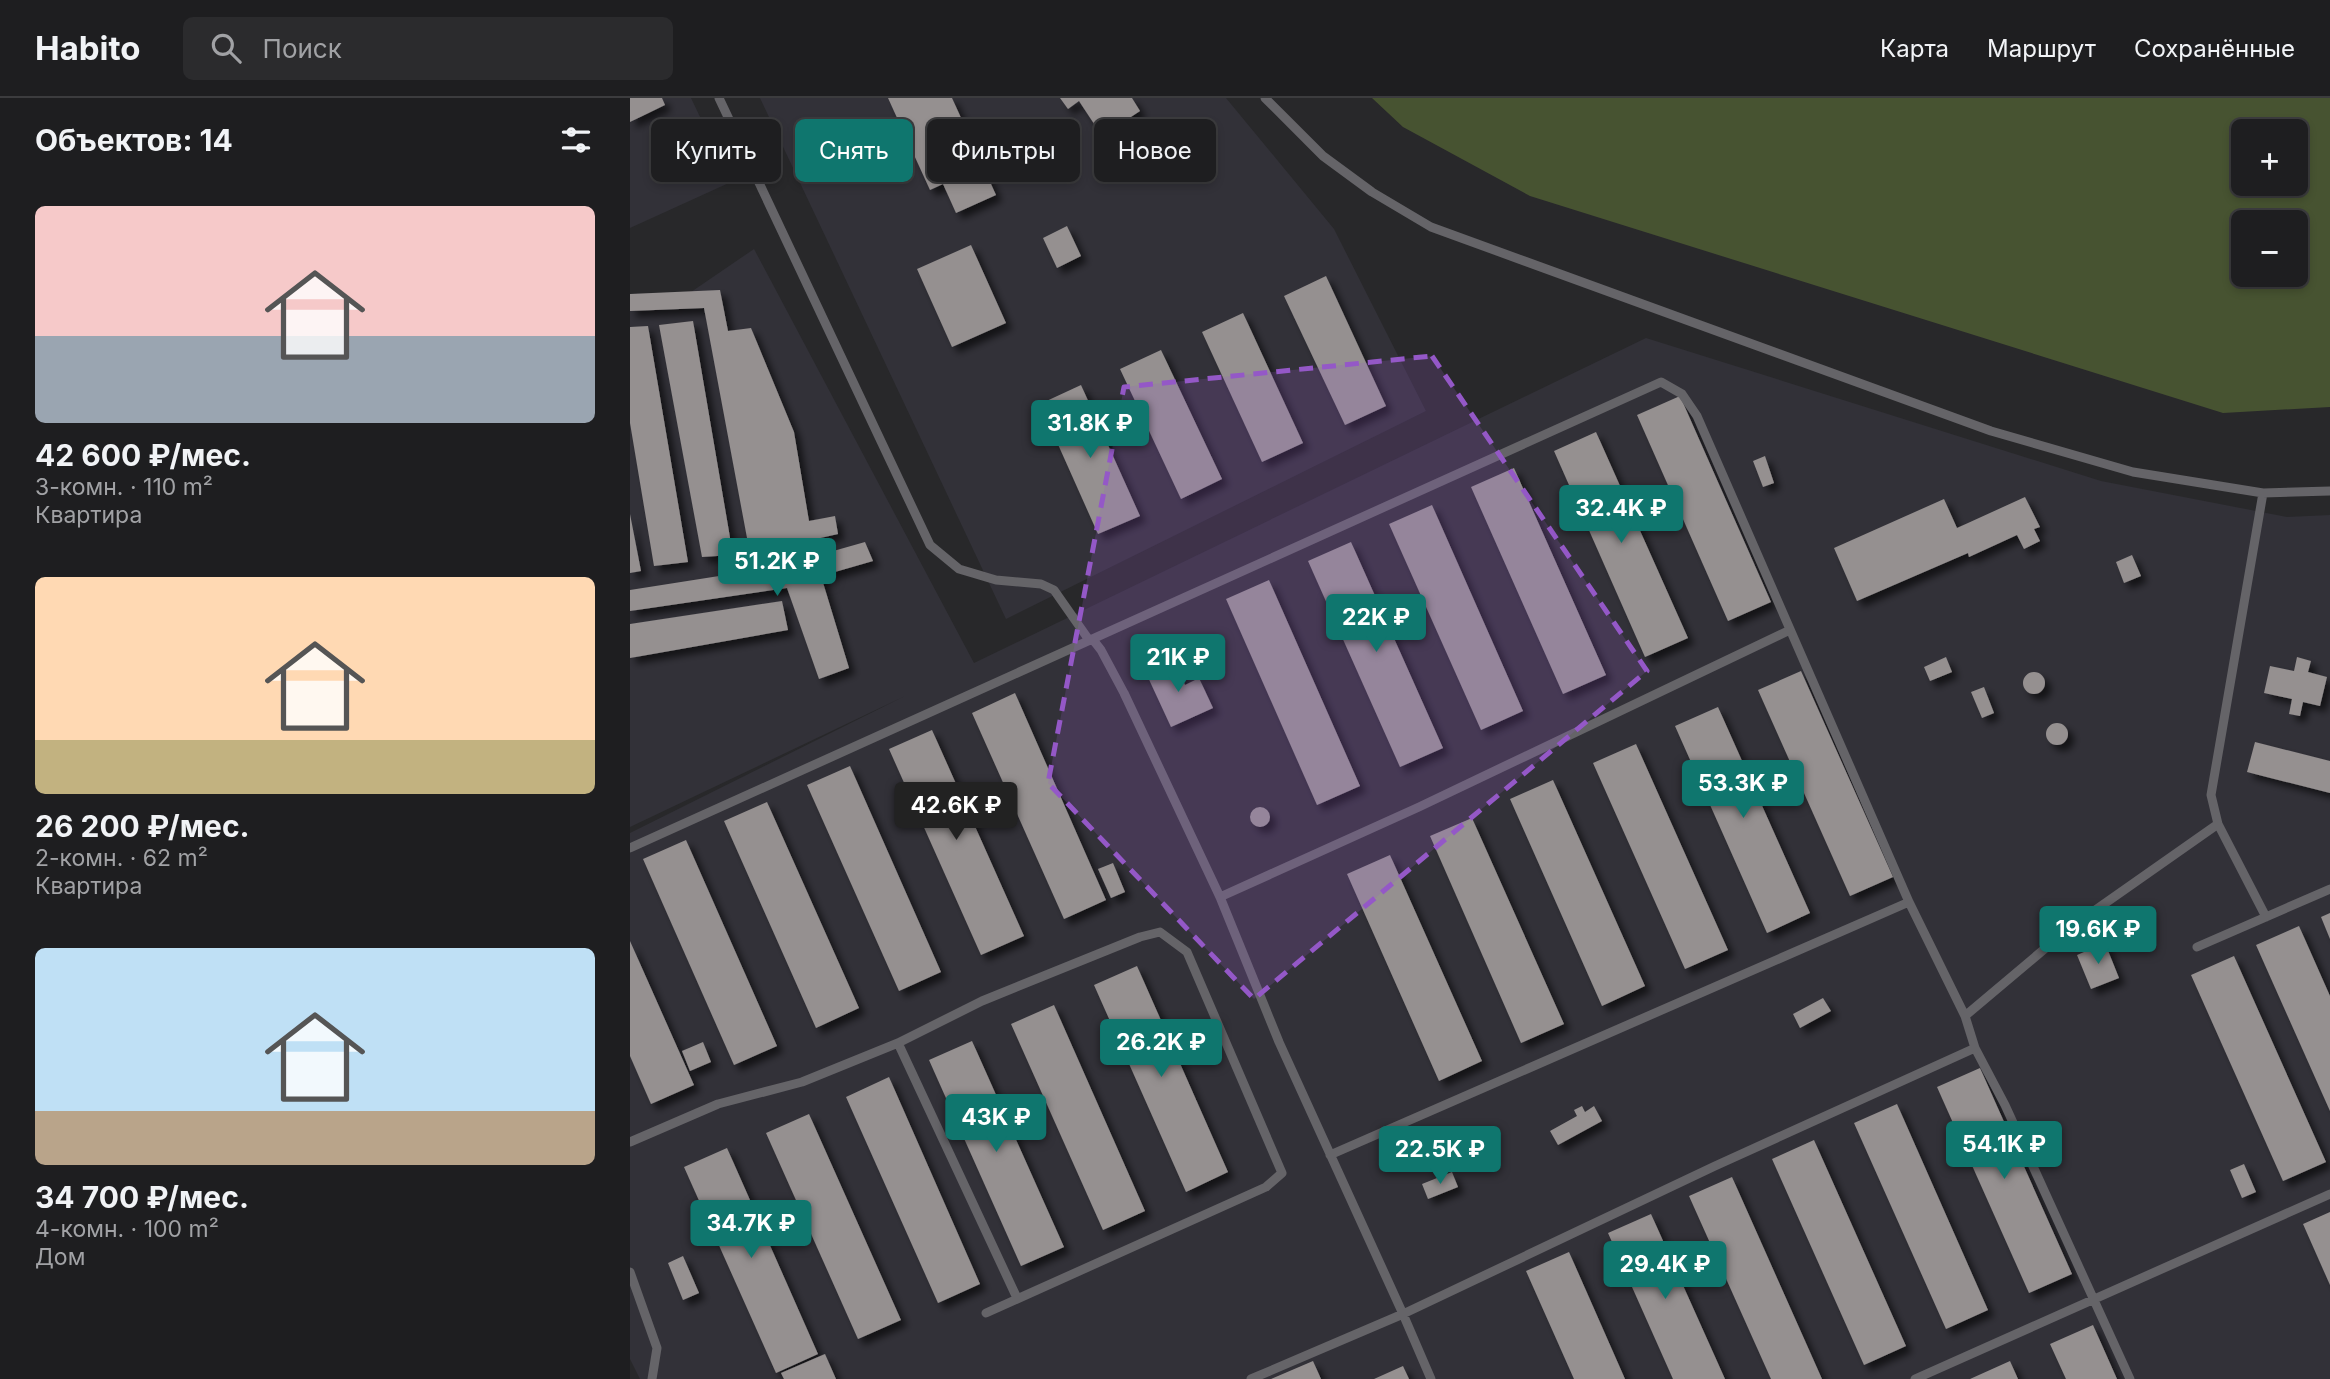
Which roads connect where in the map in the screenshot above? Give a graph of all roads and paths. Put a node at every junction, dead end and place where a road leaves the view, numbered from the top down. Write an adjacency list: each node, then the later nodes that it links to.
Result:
1 (719, 98): 6 (lane)
2 (1265, 98): 4 (lane)
3 (2330, 491): 4 (lane)
4 (2263, 493): 7 (lane)
5 (1790, 630): 6 (lane); 10 (lane); 11 (lane)
6 (1089, 640): 8 (lane); 10 (lane)
7 (2218, 824): 12 (lane); 14 (lane)
8 (630, 848)
9 (2330, 889): 12 (lane)
10 (1220, 897): 18 (lane)
11 (1909, 902): 14 (lane); 18 (lane)
12 (2266, 916): 13 (lane)
13 (2197, 947)
14 (1965, 1016): 16 (lane)
15 (898, 1043): 17 (lane); 21 (lane); 21 (lane)
16 (1975, 1048): 22 (lane); 24 (lane)
17 (630, 1142)
18 (1330, 1156): 24 (lane)
19 (2330, 1194): 22 (lane)
20 (630, 1272): 25 (lane)
21 (1017, 1298): 23 (lane)
22 (2095, 1300): 28 (lane); 29 (lane)
23 (986, 1313)
24 (1403, 1314): 26 (lane); 27 (lane)
25 (652, 1379)
26 (1251, 1379)
27 (1431, 1379)
28 (1915, 1379)
29 (2130, 1379)

